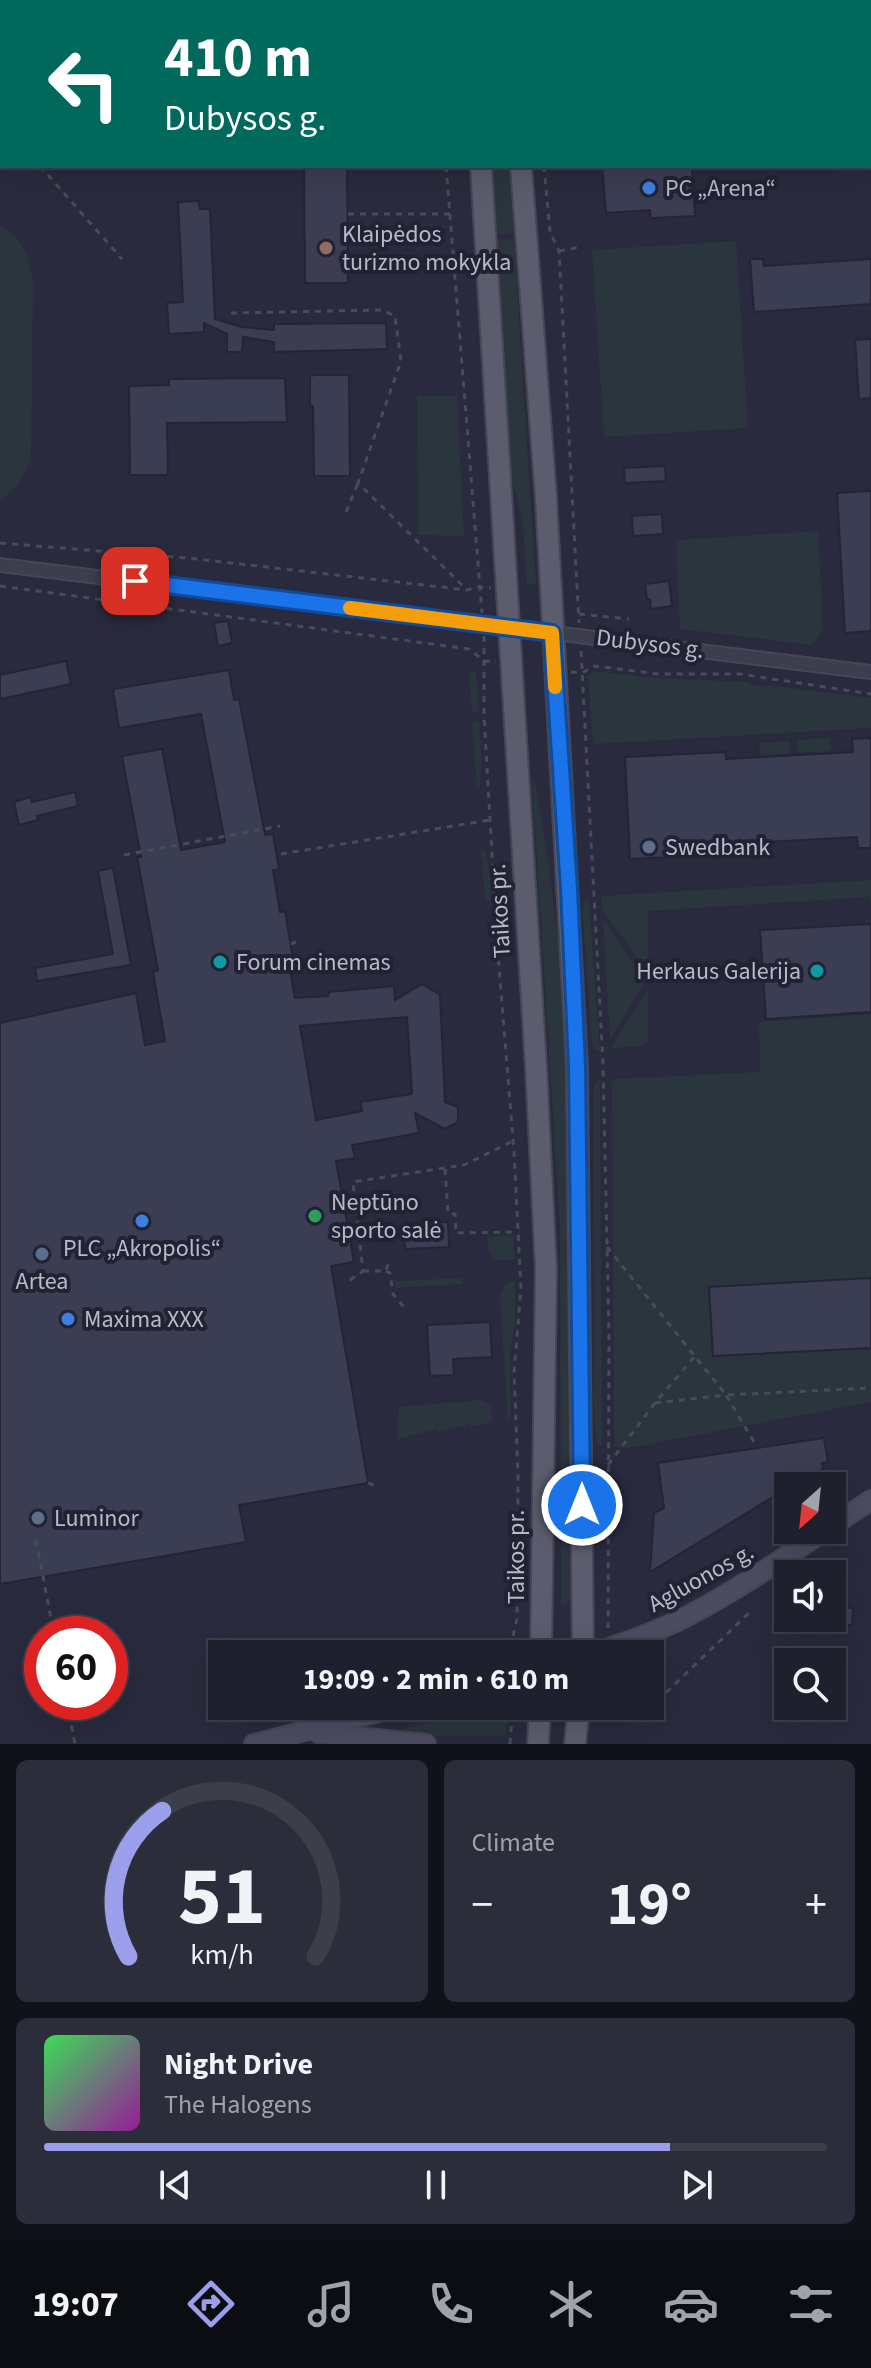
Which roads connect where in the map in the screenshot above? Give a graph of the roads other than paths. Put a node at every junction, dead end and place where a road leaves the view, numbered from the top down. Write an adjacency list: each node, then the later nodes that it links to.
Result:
1 (481, 168): 4 (main road, Taikos pr.)
2 (521, 168): 5 (main road)
3 (0, 565): 4 (street, Dubysos g.)
4 (510, 628): 5 (street, Dubysos g.); 10 (main road, Taikos pr.)
5 (552, 633): 6 (street, Dubysos g.); 11 (main road)
6 (871, 672)
7 (871, 1500): 8 (main road)
8 (846, 1517)
9 (805, 1544): 12 (main road, Agluonos g.)
10 (541, 1640)
11 (583, 1640)
12 (633, 1640)
13 (350, 1720): 16 (main road)
14 (539, 1720): 19 (main road)
15 (578, 1720): 20 (main road)
16 (306, 1732): 17 (main road); 18 (main road)
17 (254, 1744)
18 (426, 1744)
19 (538, 1744)
20 (575, 1744)

